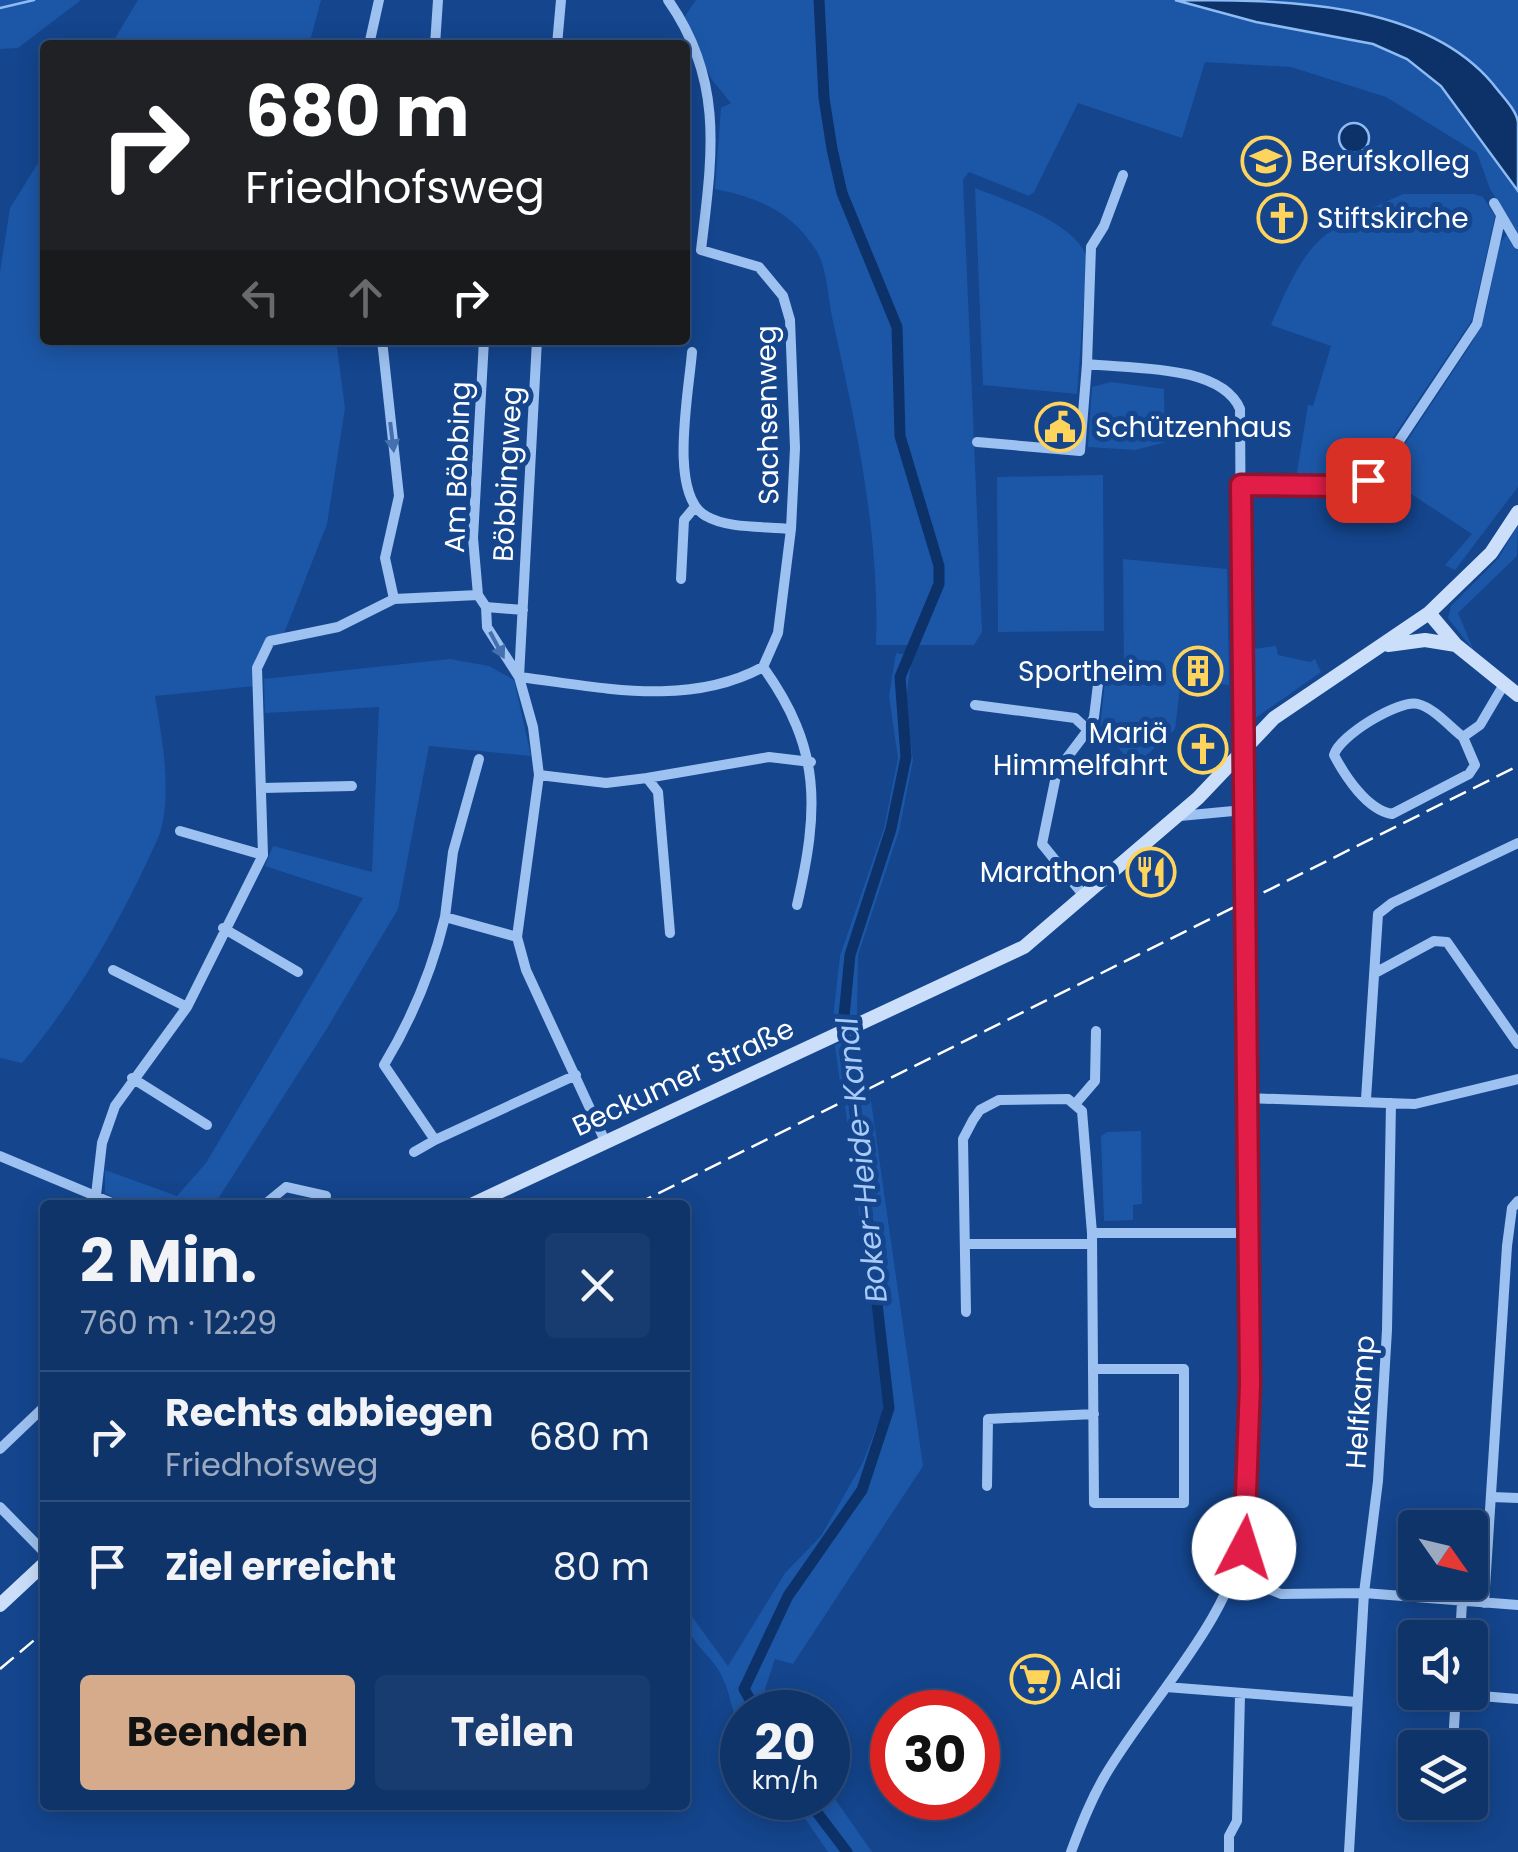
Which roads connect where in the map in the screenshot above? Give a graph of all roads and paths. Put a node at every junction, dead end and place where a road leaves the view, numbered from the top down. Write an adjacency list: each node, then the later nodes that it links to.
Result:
1 (379, 0): 5 (street)
2 (438, 0): 6 (street)
3 (561, 0): 7 (street)
4 (668, 0): 21 (street, Sachsenweg)
5 (370, 40)
6 (435, 40)
7 (557, 40)
8 (1123, 175): 16 (street)
9 (1494, 203): 10 (street)
10 (1501, 216): 11 (street); 18 (street)
11 (1518, 244)
12 (383, 345): 24 (street, Am Böbbing, one-way to 24)
13 (484, 345): 23 (street, Am Böbbing)
14 (537, 345): 26 (street, Böbbingweg)
15 (692, 352): 19 (street)
16 (1087, 364): 17 (street); 18 (street)
17 (977, 442)
18 (1241, 485): 38 (street)
19 (694, 508): 21 (street); 22 (street)
20 (1518, 512): 27 (main road, Beckumer Straße)
21 (791, 528): 30 (street, Sachsenweg)
22 (680, 579)
23 (478, 595): 24 (street); 25 (street, Am Böbbing)
24 (394, 599): 44 (street)
25 (486, 607): 26 (street); 32 (street, Böbbingweg, one-way to 32)
26 (523, 610): 32 (street, Böbbingweg)
27 (1429, 613): 28 (main road); 29 (main road, Beckumer Straße)
28 (1456, 645): 29 (main road); 33 (main road)
29 (1382, 646): 38 (main road, Beckumer Straße)
30 (762, 667): 32 (street); 40 (street)
31 (1099, 676): 36 (street)
32 (519, 678): 41 (street, Böbbingweg)
33 (1504, 686): 34 (main road); 37 (street)
34 (1518, 695)
35 (974, 706): 36 (street)
36 (1088, 730): 50 (street)
37 (1463, 737): 37 (street)
38 (1244, 748): 45 (street); 46 (main road, Beckumer Straße)
39 (478, 759): 52 (street)
40 (811, 762): 42 (street); 51 (street)
41 (540, 774): 42 (street); 55 (street, Böbbingweg)
42 (647, 778): 54 (street)
43 (352, 786): 44 (street)
44 (262, 788): 49 (street)
45 (1244, 810): 46 (street); 65 (street)
46 (1179, 816): 50 (main road, Beckumer Straße)
47 (180, 831): 49 (street)
48 (1518, 843): 58 (street)
49 (263, 855): 53 (street)
50 (1085, 898): 71 (main road, Beckumer Straße)
51 (796, 904)
52 (445, 917): 55 (street); 70 (street)
53 (223, 928): 57 (street); 59 (street)
54 (670, 932)
55 (517, 937): 62 (street, Böbbingweg)
56 (114, 970): 59 (street)
57 (298, 972)
58 (1375, 973): 61 (street); 66 (street)
59 (186, 1008): 63 (street)
60 (1096, 1031): 67 (street)
61 (1518, 1044)
62 (576, 1075): 70 (street); 71 (street, Böbbingweg)
63 (132, 1078): 69 (street); 74 (street)
64 (1518, 1079): 68 (street)
65 (1246, 1098): 66 (street); 80 (street)
66 (1366, 1099): 68 (street)
67 (1076, 1103): 81 (street); 82 (street)
68 (1391, 1103): 97 (street, Helfkamp)
69 (206, 1125)
70 (435, 1140): 72 (street)
71 (606, 1141): 78 (main road, Beckumer Straße)
72 (414, 1152)
73 (0, 1156): 74 (street)
74 (96, 1194): 76 (street)
75 (326, 1196): 77 (street)
76 (107, 1200)
77 (270, 1200)
78 (482, 1200)
79 (1518, 1201): 84 (street)
80 (1248, 1233): 81 (street); 95 (street)
81 (1092, 1238): 82 (street); 86 (street)
82 (966, 1244): 83 (street)
83 (966, 1312)
84 (1503, 1332): 85 (street); 91 (street)
85 (1518, 1332)
86 (1094, 1369): 88 (street); 88 (street)
87 (40, 1411): 89 (street)
88 (1094, 1414): 90 (street)
89 (0, 1449)
90 (987, 1486)
91 (1492, 1497): 92 (street); 99 (street)
92 (1518, 1498)
93 (0, 1507): 94 (street)
94 (40, 1547)
95 (1237, 1566): 97 (street); 103 (street)
96 (40, 1568): 100 (main road)
97 (1364, 1593): 98 (street); 107 (street, Helfkamp)
98 (1462, 1602): 99 (street); 102 (street)
99 (1484, 1603): 101 (street)
100 (0, 1605)
101 (1518, 1606)
102 (1461, 1620)
103 (1166, 1688): 104 (street); 108 (street)
104 (1240, 1695): 107 (street); 109 (street)
105 (1488, 1696): 106 (street)
106 (1518, 1699)
107 (1357, 1702): 110 (street, Helfkamp)
108 (1071, 1852)
109 (1229, 1852)
110 (1348, 1852)

